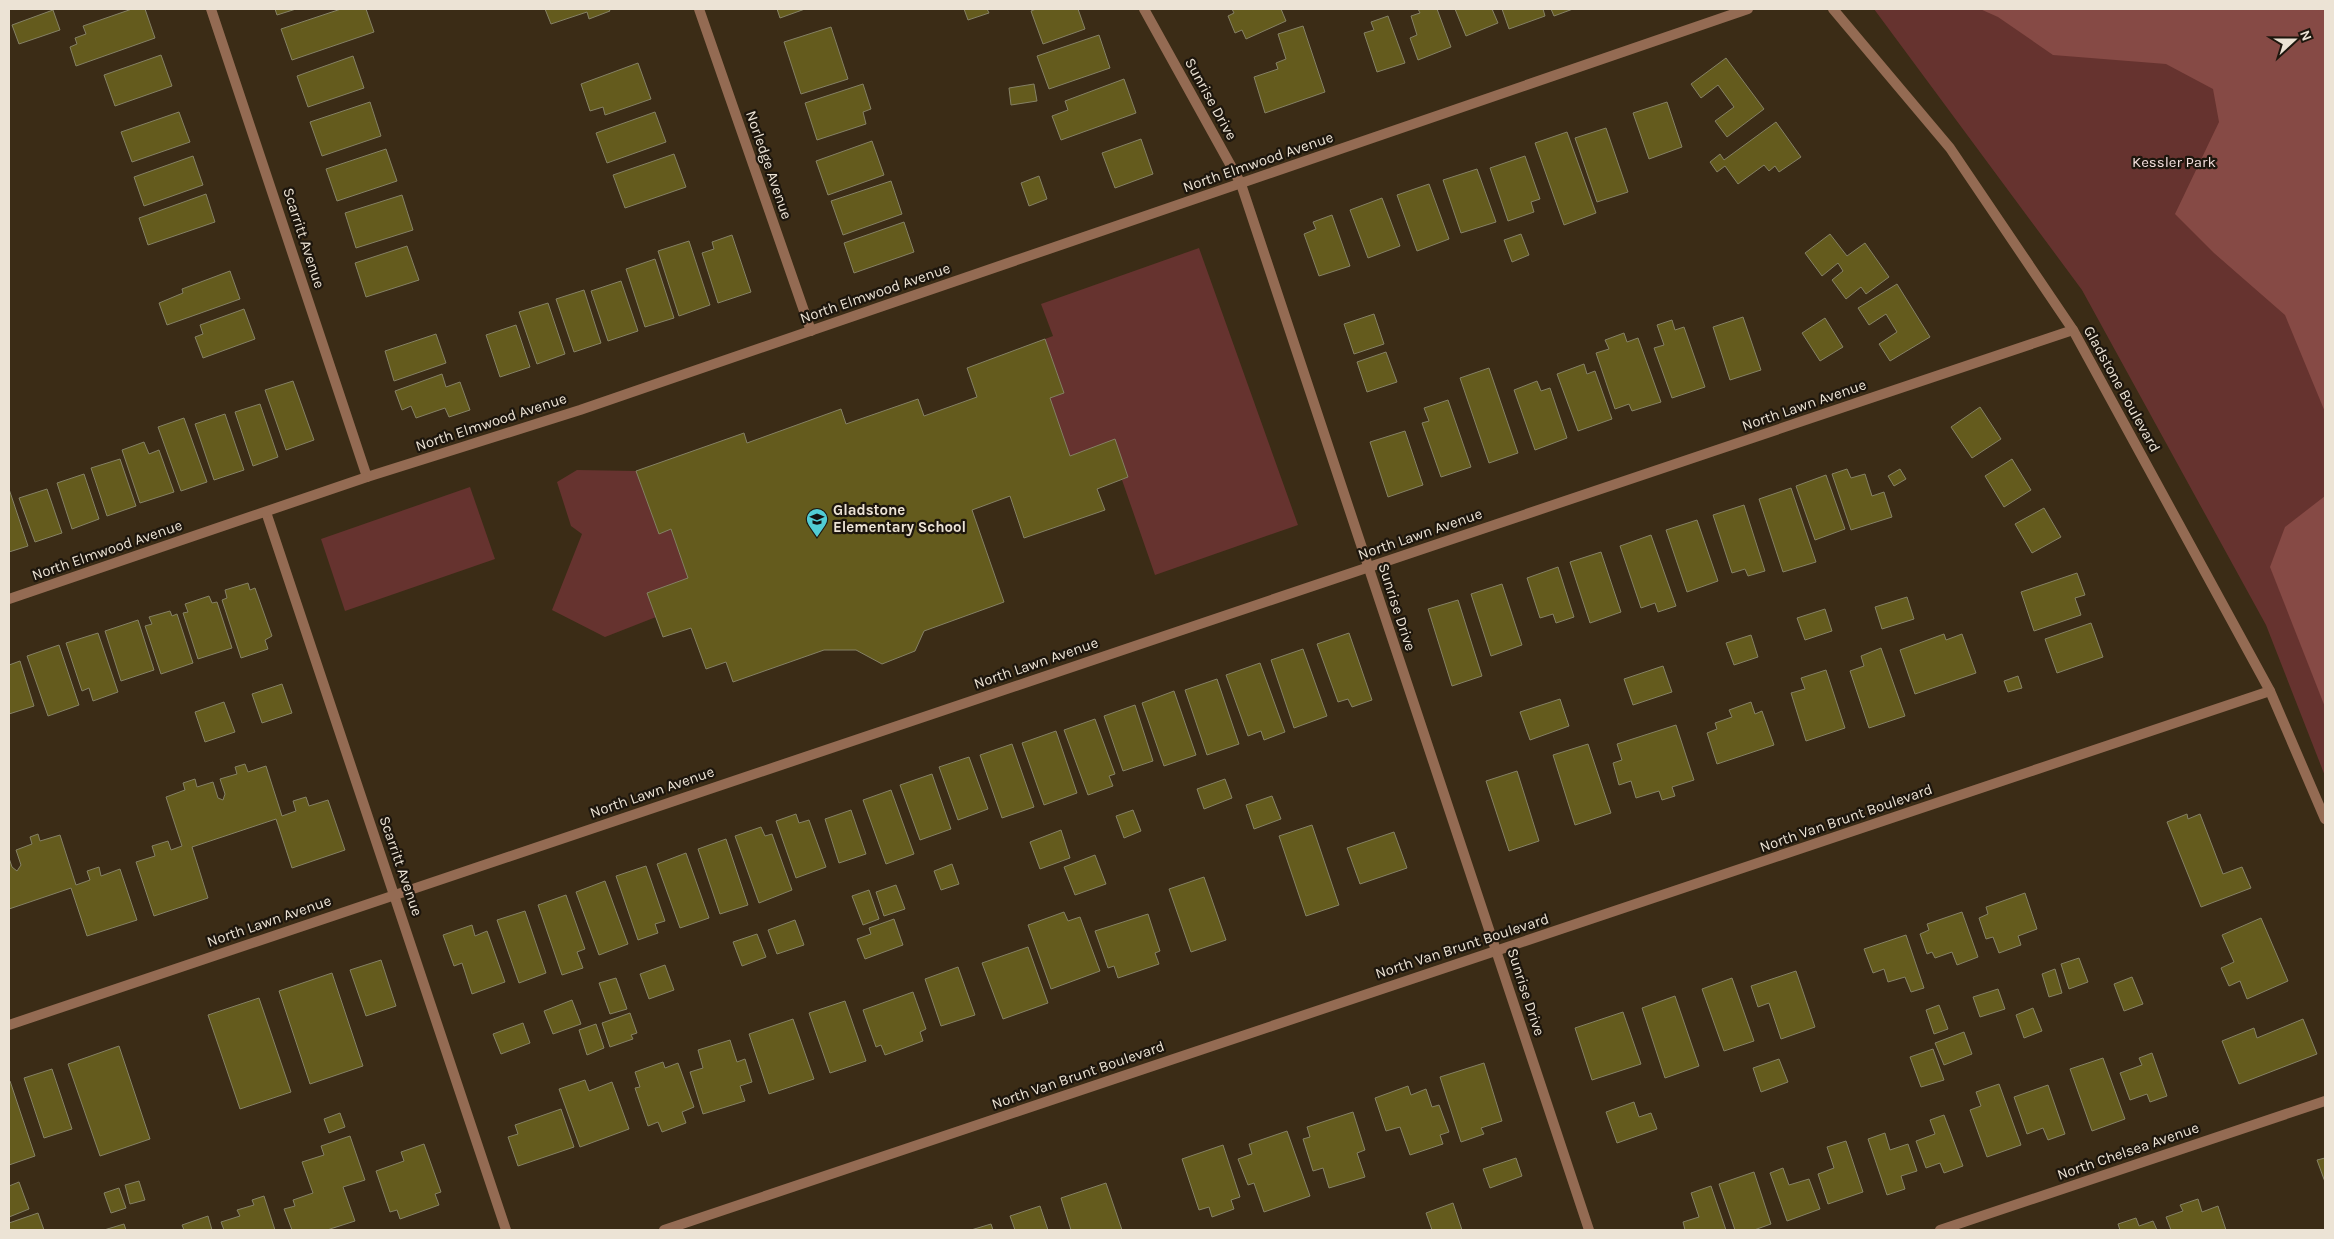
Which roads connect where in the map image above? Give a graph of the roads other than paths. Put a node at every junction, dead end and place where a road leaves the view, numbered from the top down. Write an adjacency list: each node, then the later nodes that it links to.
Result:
1 (211, 9): 9 (street, Scarritt Avenue)
2 (699, 9): 8 (street, Norledge Avenue)
3 (1144, 9): 6 (street, Sunrise Drive)
4 (1748, 9): 6 (street, North Elmwood Avenue)
5 (1833, 9): 7 (street, Gladstone Boulevard)
6 (1241, 184): 8 (street, North Elmwood Avenue); 11 (street, Sunrise Drive)
7 (2073, 330): 11 (street, North Lawn Avenue); 13 (street, Gladstone Boulevard)
8 (811, 331): 9 (street, North Elmwood Avenue)
9 (367, 477): 10 (street, North Elmwood Avenue)
10 (266, 512): 12 (street, North Elmwood Avenue); 15 (street, Scarritt Avenue)
11 (1368, 567): 15 (street, North Lawn Avenue); 16 (street, Sunrise Drive)
12 (9, 599)
13 (2270, 691): 14 (street, Gladstone Boulevard); 16 (street, North Van Brunt Boulevard)
14 (2325, 820)
15 (394, 895): 17 (street, North Lawn Avenue); 19 (street, Scarritt Avenue)
16 (1496, 951): 20 (street, North Van Brunt Boulevard); 21 (street, Sunrise Drive)
17 (9, 1024)
18 (2325, 1101): 22 (street, North Chelsea Avenue)
19 (506, 1230)
20 (664, 1230)
21 (1589, 1230)
22 (1940, 1230)

